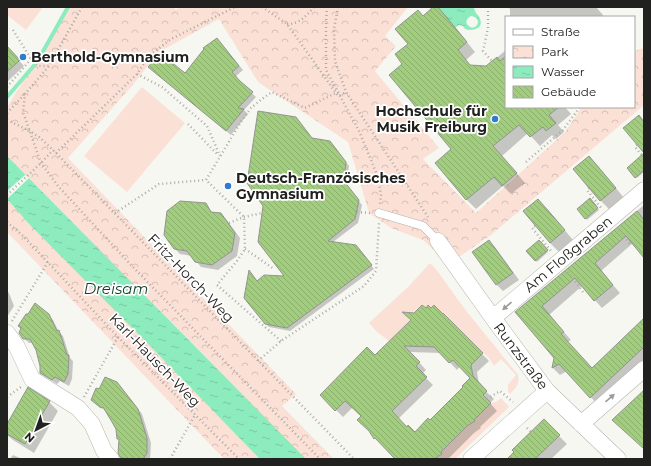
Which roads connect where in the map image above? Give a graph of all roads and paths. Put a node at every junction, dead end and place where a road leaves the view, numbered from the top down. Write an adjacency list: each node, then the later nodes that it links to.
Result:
1 (82, 7): 14 (path)
2 (235, 7): 15 (path)
3 (262, 7): 10 (path)
4 (314, 7): 10 (path)
5 (327, 7): 20 (path)
6 (338, 7): 17 (path)
7 (343, 7): 8 (path)
8 (349, 7)
9 (488, 7): 13 (path)
10 (288, 24): 18 (path)
11 (13, 30): 12 (path)
12 (31, 59): 14 (path); 16 (path)
13 (492, 61)
14 (49, 66): 19 (path)
15 (137, 74): 28 (path); 29 (path)
16 (7, 87)
17 (346, 92): 20 (path); 40 (path)
18 (336, 93): 20 (path); 29 (path)
19 (25, 94): 22 (path); 25 (path)
20 (339, 96): 38 (path)
21 (579, 108): 31 (path)
22 (7, 113)
23 (7, 120): 25 (path, Fritz-Horch-Weg)
24 (188, 124): 29 (path)
25 (30, 131): 27 (path, Fritz-Horch-Weg); 32 (path)
26 (637, 145): 30 (path)
27 (53, 150): 28 (path, Fritz-Horch-Weg); 32 (path)
28 (56, 153): 37 (path, Fritz-Horch-Weg)
29 (220, 157): 33 (path)
30 (644, 158)
31 (526, 162)
32 (41, 163): 35 (path); 62 (path)
33 (206, 180): 37 (path); 39 (path)
34 (644, 190): 47 (street, Am Floßgraben, one-way to 47)
35 (7, 195)
36 (262, 212): 39 (path)
37 (115, 213): 51 (path, Fritz-Horch-Weg)
38 (379, 213): 43 (lane); 50 (path)
39 (244, 217): 42 (path); 44 (path)
40 (429, 220)
41 (7, 222): 45 (path, Karl-Hausch-Weg)
42 (228, 224)
43 (438, 241): 47 (street, Runzstraße)
44 (245, 249): 46 (path); 50 (path)
45 (48, 262): 48 (path); 49 (path, Karl-Hausch-Weg)
46 (274, 269)
47 (493, 318): 53 (street, Runzstraße)
48 (9, 327): 56 (street)
49 (118, 337): 56 (path); 57 (path, Karl-Hausch-Weg)
50 (281, 341): 51 (path)
51 (258, 361): 63 (path, Fritz-Horch-Weg)
52 (644, 369): 58 (street, one-way to 52)
53 (547, 391): 58 (street, Runzstraße); 64 (street)
54 (487, 399): 55 (path)
55 (513, 402)
56 (78, 408): 59 (street)
57 (195, 415): 60 (path); 61 (path, Karl-Hausch-Weg)
58 (581, 424): 65 (street, Runzstraße)
59 (111, 459)
60 (170, 459)
61 (239, 459)
62 (320, 459)
63 (354, 459)
64 (471, 459)
65 (618, 459)

